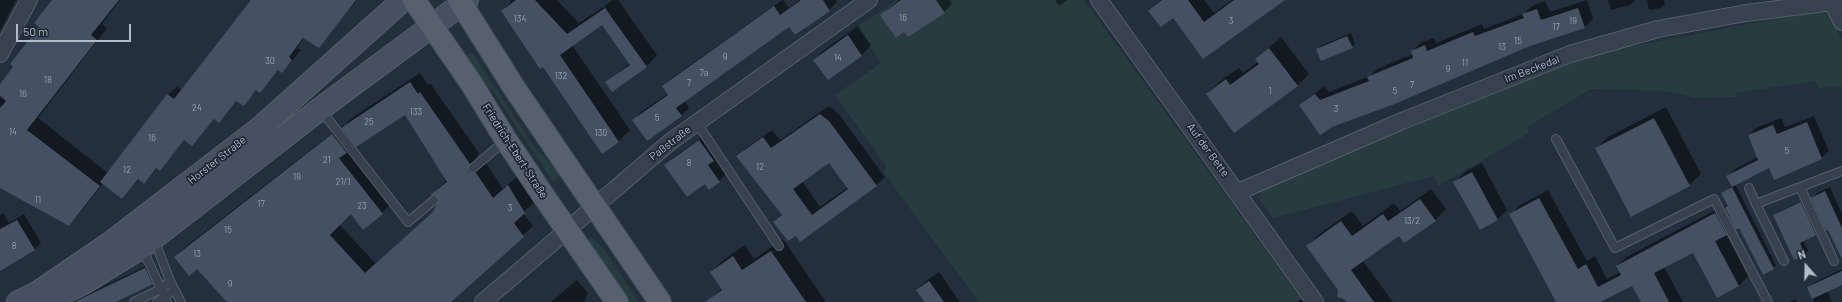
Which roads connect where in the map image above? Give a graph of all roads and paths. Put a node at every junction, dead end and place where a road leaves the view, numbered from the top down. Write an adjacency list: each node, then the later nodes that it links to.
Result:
1 (29, 0): 10 (street)
2 (403, 0): 20 (main road, Horster Straße)
3 (414, 0): 9 (main road, Friedrich-Ebert-Straße)
4 (869, 0): 12 (street, Paßstraße)
5 (1100, 0): 19 (street, Auf der Bette)
6 (462, 2): 9 (main road, Horster Straße); 23 (main road)
7 (1837, 2): 8 (street); 19 (street, Im Beckedal)
8 (1842, 22)
9 (432, 26): 11 (main road, Horster Straße); 14 (main road, Friedrich-Ebert-Straße)
10 (0, 54)
11 (320, 108): 21 (lane); 25 (main road, Horster Straße)
12 (697, 123): 23 (street, Paßstraße); 27 (lane)
13 (1556, 139): 44 (lane)
14 (506, 140): 15 (lane); 24 (main road, Friedrich-Ebert-Straße)
15 (473, 168)
16 (1842, 171): 17 (lane)
17 (1800, 187): 22 (lane); 30 (lane)
18 (1749, 188): 22 (lane)
19 (1238, 192): 43 (street, Auf der Bette)
20 (167, 200): 25 (lane); 26 (main road, Horster Straße)
21 (434, 200)
22 (1756, 204): 29 (lane)
23 (594, 206): 24 (street, Paßstraße); 42 (main road)
24 (566, 230): 40 (street, Paßstraße); 41 (main road, Friedrich-Ebert-Straße)
25 (147, 236): 28 (main road, Horster Straße); 31 (lane); 32 (lane)
26 (109, 244): 28 (lane); 35 (main road, Horster Straße)
27 (779, 246)
28 (121, 261): 36 (main road, Horster Straße)
29 (1784, 261)
30 (1834, 261)
31 (170, 281): 32 (lane); 33 (lane)
32 (161, 289): 34 (lane); 37 (lane)
33 (174, 290): 34 (lane); 39 (lane)
34 (166, 300): 38 (lane)
35 (18, 302)
36 (44, 302)
37 (134, 302)
38 (157, 302)
39 (181, 302)
40 (483, 302)
41 (617, 302)
42 (660, 302)
43 (1315, 302)
44 (1768, 302)

